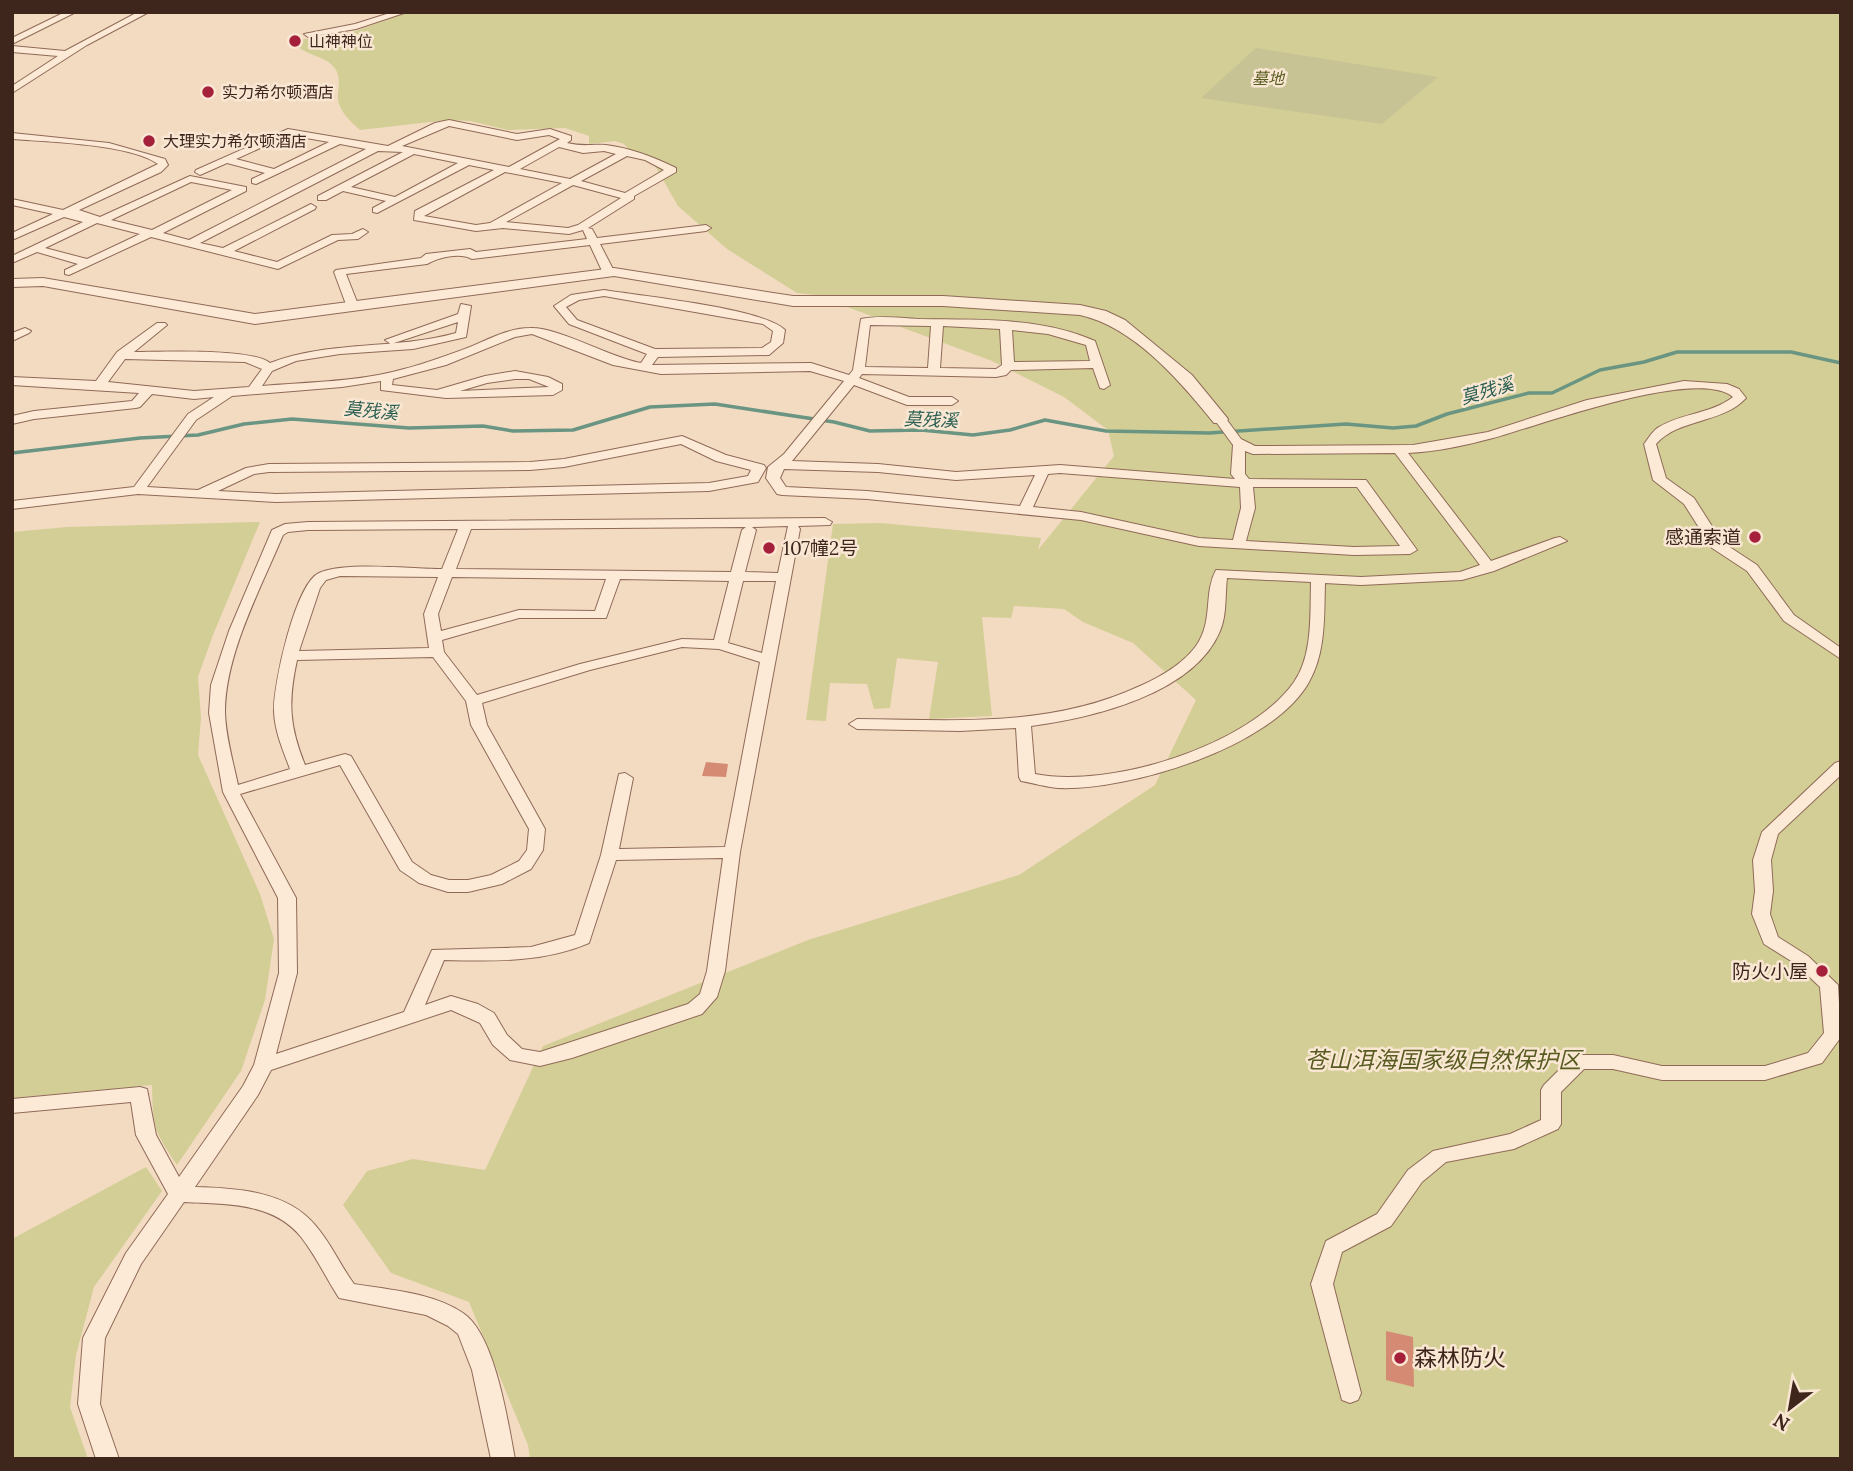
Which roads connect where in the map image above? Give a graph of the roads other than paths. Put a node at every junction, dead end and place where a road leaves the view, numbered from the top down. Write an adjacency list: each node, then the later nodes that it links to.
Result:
1 (72, 12): 5 (street)
2 (145, 12): 7 (street)
3 (403, 12): 4 (street)
4 (307, 34)
5 (12, 41)
6 (12, 49): 7 (street)
7 (66, 54): 8 (street)
8 (12, 90)
9 (12, 138): 30 (street)
10 (339, 141): 12 (street); 16 (street); 20 (street)
11 (559, 144): 13 (street); 15 (street); 18 (street)
12 (376, 148): 13 (street); 40 (street)
13 (392, 148): 14 (street)
14 (412, 151): 17 (street); 23 (street)
15 (625, 153): 22 (street); 24 (street)
16 (226, 160): 19 (street); 20 (street)
17 (466, 163): 18 (street); 26 (street)
18 (505, 171): 22 (street); 32 (street)
19 (200, 172)
20 (275, 172): 21 (street)
21 (256, 181)
22 (570, 182): 24 (street); 32 (street)
23 (342, 188): 25 (street); 26 (street)
24 (628, 195): 33 (street)
25 (322, 198)
26 (396, 200): 29 (street)
27 (14, 204): 30 (street)
28 (311, 207): 42 (street)
29 (377, 210)
30 (60, 212): 31 (street); 35 (street); 38 (street)
31 (97, 220): 37 (street); 37 (street); 41 (street)
32 (491, 226): 33 (street)
33 (585, 226): 39 (street)
34 (706, 228): 39 (street)
35 (12, 231)
36 (363, 232): 42 (street)
37 (151, 233): 40 (street); 44 (street)
38 (12, 237)
39 (592, 240): 46 (street); 48 (street)
40 (191, 243): 42 (street)
41 (37, 249): 43 (street); 44 (street)
42 (222, 253)
43 (12, 260)
44 (89, 263): 45 (street)
45 (69, 272)
46 (609, 273): 48 (street); 74 (street)
47 (12, 283): 48 (street)
48 (353, 307)
49 (463, 311): 59 (street)
50 (937, 323): 52 (street); 61 (street); 62 (street)
51 (160, 325): 56 (street)
52 (1006, 327): 57 (street); 58 (street)
53 (25, 331): 54 (street)
54 (12, 338)
55 (654, 353): 55 (street); 60 (street)
56 (121, 355): 59 (street); 65 (street)
57 (1098, 365): 58 (street); 66 (street)
58 (1009, 366): 61 (street)
59 (268, 368): 67 (street)
60 (644, 368): 62 (street); 63 (street)
61 (934, 372): 62 (street)
62 (855, 374): 71 (street); 78 (street)
63 (388, 377): 67 (street); 70 (street)
64 (12, 381): 65 (street)
65 (100, 385): 68 (street)
66 (1104, 385)
67 (252, 391): 69 (street)
68 (147, 392): 69 (street); 73 (street)
69 (230, 392): 82 (street)
70 (441, 393): 70 (street)
71 (953, 401)
72 (12, 411): 73 (street)
73 (34, 415): 75 (street)
74 (1220, 419): 76 (street)
75 (12, 420)
76 (1237, 443): 77 (street); 81 (street)
77 (1399, 450): 92 (street); 101 (street)
78 (777, 470): 79 (street); 80 (street); 85 (street)
79 (1043, 471): 81 (street); 85 (street)
80 (756, 474): 83 (street); 83 (street)
81 (1247, 483): 91 (street); 91 (street)
82 (138, 491): 83 (street); 84 (street)
83 (197, 495)
84 (12, 505)
85 (1025, 509): 91 (street)
86 (825, 522): 87 (street)
87 (466, 525): 93 (street); 109 (street)
88 (793, 528): 96 (street)
89 (749, 530): 95 (street)
90 (1560, 541): 92 (street)
91 (1238, 545)
92 (1489, 568): 97 (street)
93 (449, 573): 94 (street); 98 (street); 100 (street)
94 (614, 575): 95 (street); 98 (street)
95 (736, 576): 96 (street); 99 (street)
96 (783, 576): 102 (street)
97 (1318, 579): 105 (street); 105 (street)
98 (436, 644): 100 (street); 103 (street)
99 (720, 645): 102 (street); 103 (street)
100 (290, 656): 107 (street)
101 (1841, 656)
102 (768, 659): 110 (street)
103 (474, 701): 107 (street)
104 (857, 723): 105 (street)
105 (1023, 723)
106 (1841, 766): 116 (street)
107 (299, 771): 109 (street)
108 (625, 778): 111 (street)
109 (231, 792): 113 (street)
110 (732, 852): 111 (street); 112 (street)
111 (609, 855): 112 (street)
112 (411, 1016): 113 (street)
113 (264, 1065): 115 (street)
114 (12, 1106): 115 (street)
115 (178, 1194): 117 (street); 118 (street)
116 (1350, 1393)
117 (108, 1459)
118 (503, 1459)

